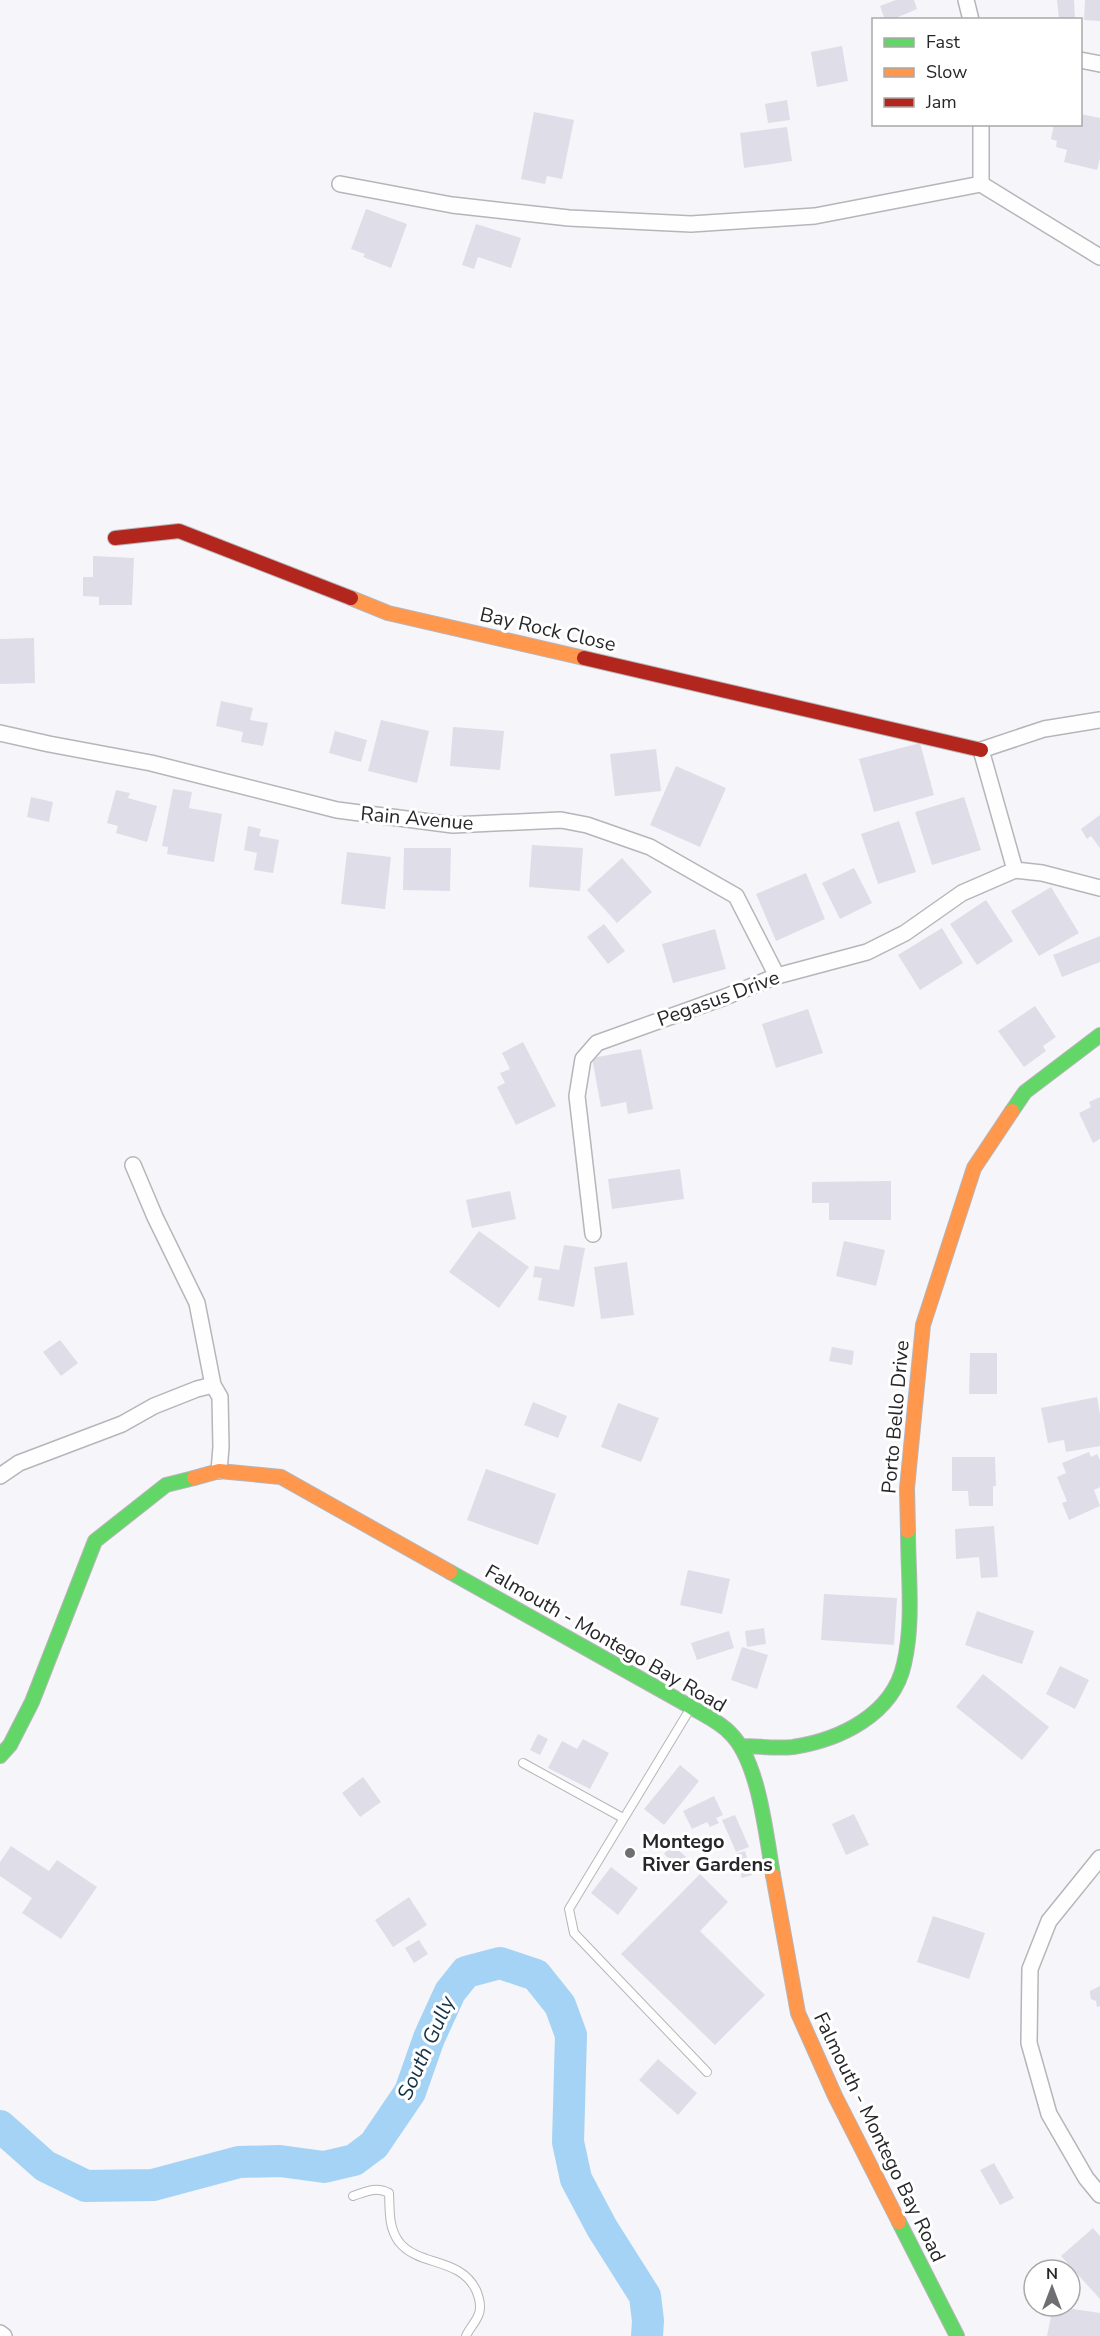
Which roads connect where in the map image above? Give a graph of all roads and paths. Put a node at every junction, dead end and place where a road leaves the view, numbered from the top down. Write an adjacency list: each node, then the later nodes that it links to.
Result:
1 (966, 0): 2 (street)
2 (970, 18)
3 (1082, 60): 4 (street)
4 (1100, 64)
5 (981, 126): 7 (street)
6 (340, 184): 7 (street)
7 (981, 184): 8 (street)
8 (1100, 256)
9 (115, 538): 12 (street, Bay Rock Close)
10 (1100, 720): 12 (street)
11 (0, 733): 15 (street, Rain Avenue)
12 (981, 750): 13 (street)
13 (1015, 870): 14 (street); 15 (street, Pegasus Drive)
14 (1100, 888)
15 (777, 976): 18 (street, Pegasus Drive)
16 (1100, 1035): 23 (street, Porto Bello Drive)
17 (133, 1165): 19 (street)
18 (593, 1234)
19 (213, 1385): 20 (street); 21 (street)
20 (219, 1471): 22 (street, Falmouth - Montego Bay Road); 24 (street, Falmouth - Montego Bay Road)
21 (0, 1476)
22 (691, 1707): 23 (street, Falmouth - Montego Bay Road); 26 (lane)
23 (742, 1746): 34 (street, Falmouth - Montego Bay Road)
24 (0, 1756)
25 (523, 1763): 26 (lane)
26 (623, 1818): 28 (lane)
27 (1100, 1858): 29 (street)
28 (707, 2072)
29 (1100, 2195)
30 (353, 2196): 33 (lane)
31 (0, 2333): 32 (street)
32 (4, 2336)
33 (466, 2336)
34 (957, 2336)

